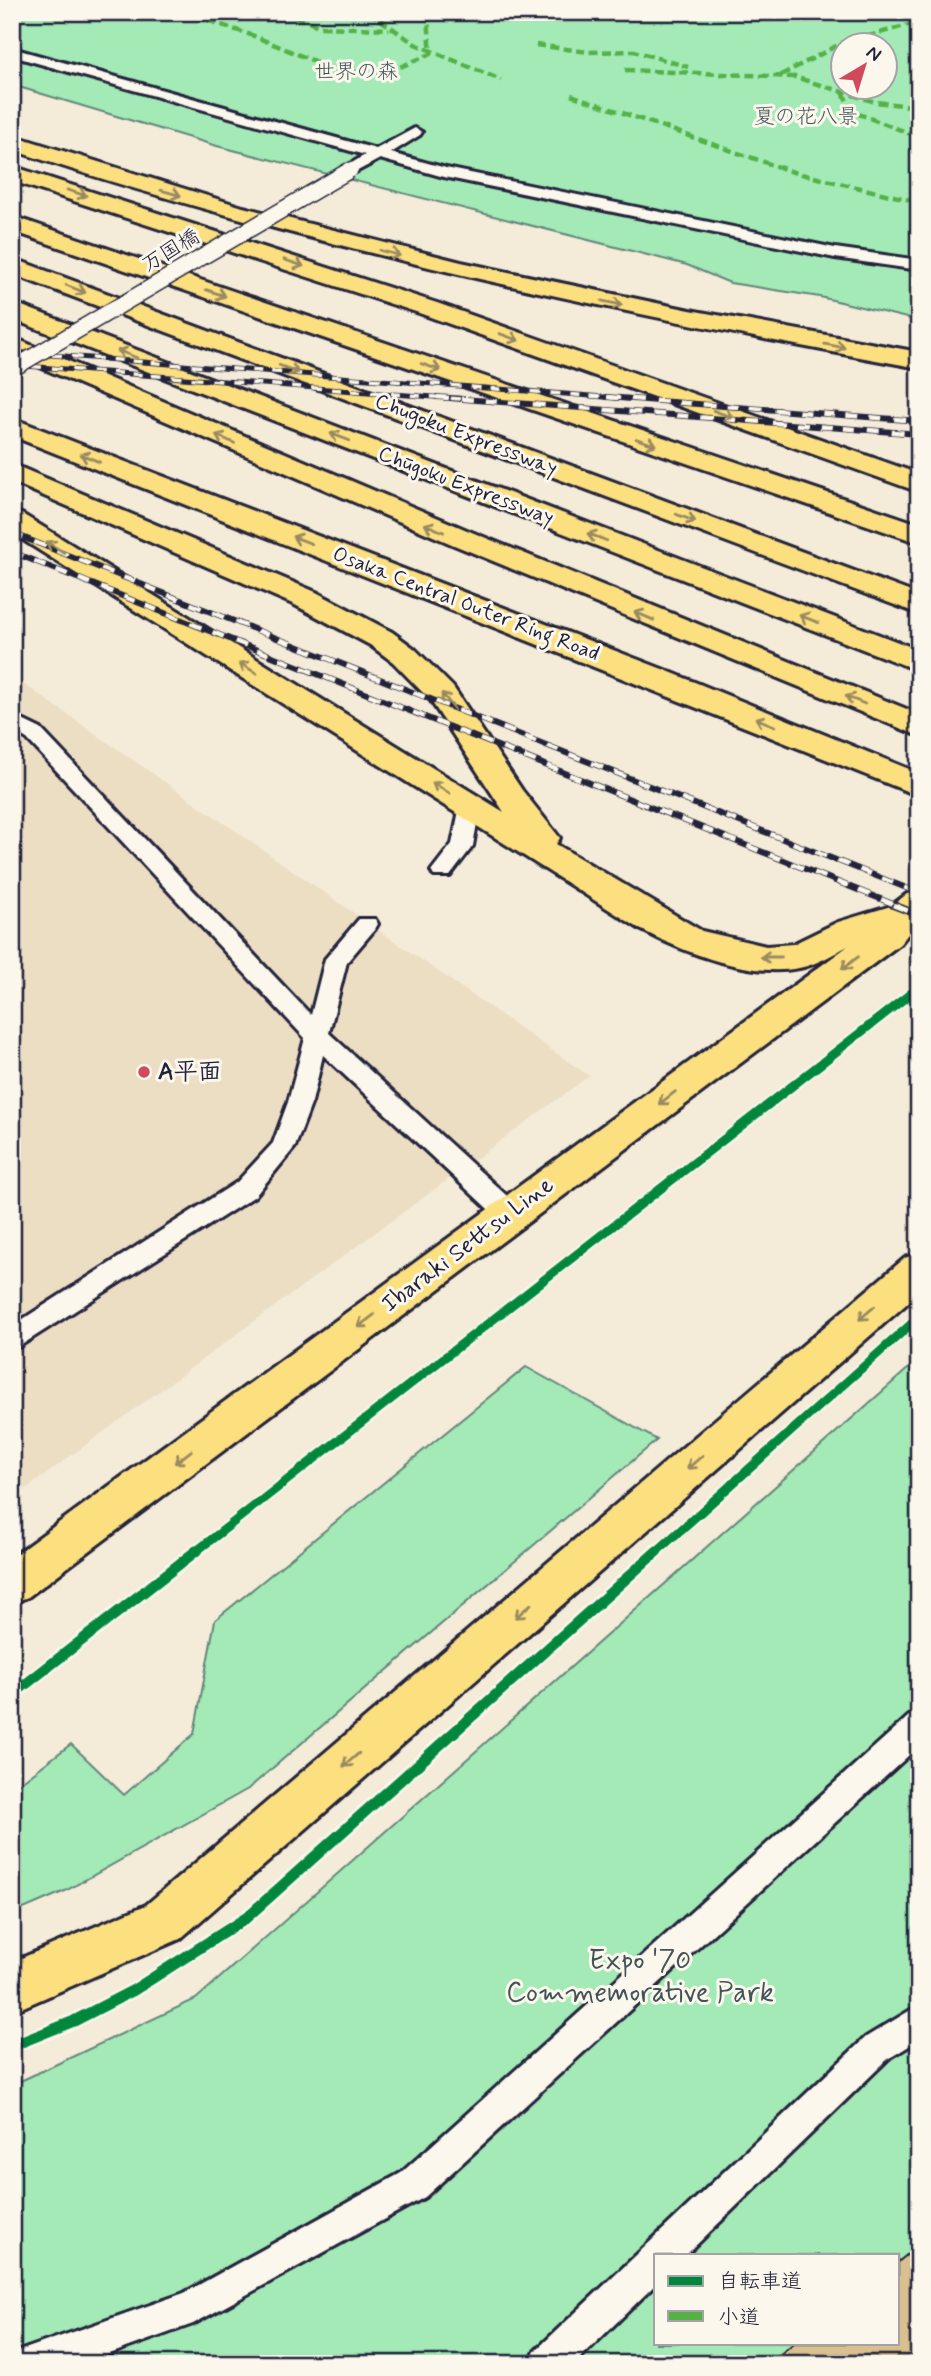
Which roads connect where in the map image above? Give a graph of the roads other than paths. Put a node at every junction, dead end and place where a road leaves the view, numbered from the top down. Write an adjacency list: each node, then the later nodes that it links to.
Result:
1 (12, 52): 4 (lane)
2 (415, 132): 4 (lane, 万国橋)
3 (12, 142): 11 (main road, one-way to 11)
4 (381, 152): 8 (lane); 12 (lane, 万国橋, bridge)
5 (12, 173): 15 (main road, one-way to 15)
6 (12, 222): 17 (main road, one-way to 17)
7 (12, 265): 18 (main road, Chugoku Expressway, one-way to 18)
8 (919, 265)
9 (12, 310): 19 (main road, Chūgoku Expressway, one-way to 9)
10 (12, 345): 21 (main road, one-way to 10)
11 (919, 360)
12 (12, 369)
13 (12, 426): 22 (main road, Osaka Central Outer Ring Road, one-way to 13)
14 (12, 472): 25 (main road, one-way to 14)
15 (919, 484)
16 (12, 520): 23 (main road, one-way to 16)
17 (919, 534)
18 (919, 605)
19 (919, 661)
20 (12, 721): 28 (lane)
21 (919, 726)
22 (919, 785)
23 (470, 806): 24 (lane); 25 (main road)
24 (442, 871)
25 (576, 872): 26 (main road, one-way to 25)
26 (911, 908): 29 (main road, Ibaraki Settsu Line, one-way to 29)
27 (367, 924): 28 (lane)
28 (316, 1035): 29 (lane); 31 (lane)
29 (510, 1214): 32 (main road, Ibaraki Settsu Line, one-way to 32)
30 (919, 1269): 34 (main road, one-way to 34)
31 (12, 1340)
32 (12, 1583)
33 (919, 1726): 38 (lane)
34 (12, 1987)
35 (919, 2021): 36 (lane)
36 (662, 2254)
37 (654, 2262): 39 (lane)
38 (32, 2364)
39 (548, 2364)

